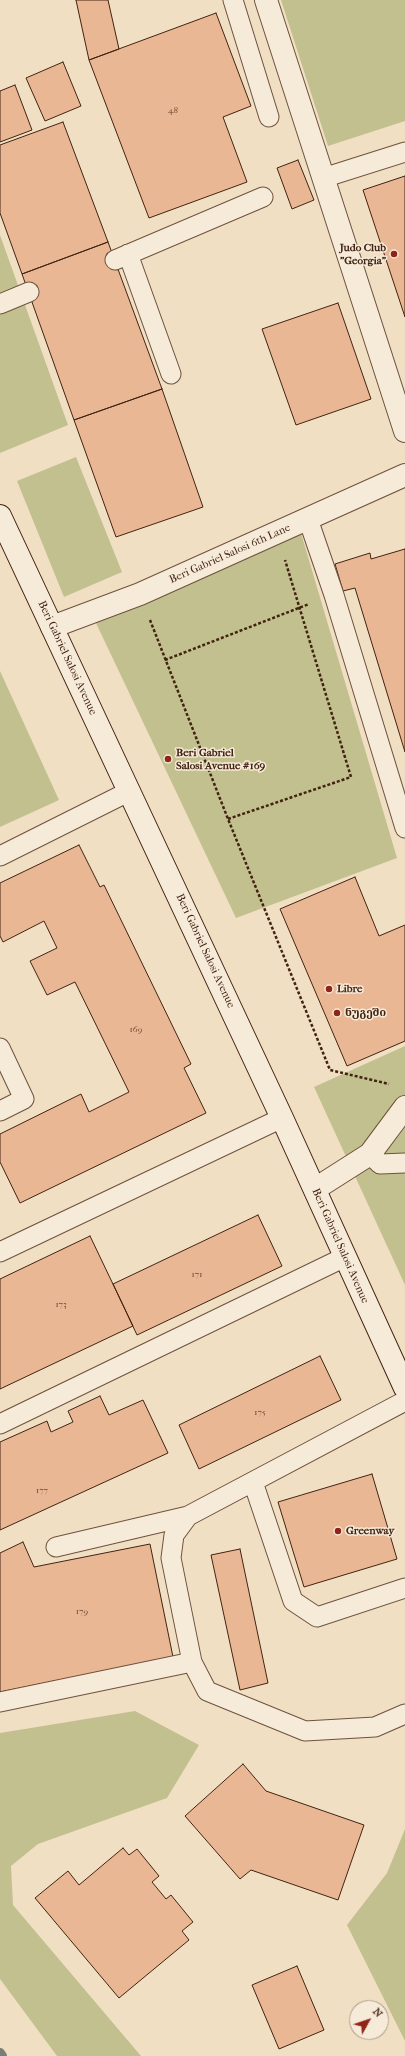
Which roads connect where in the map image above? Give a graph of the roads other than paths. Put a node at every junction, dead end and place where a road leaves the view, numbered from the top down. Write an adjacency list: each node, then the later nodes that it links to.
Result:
1 (233, 0): 3 (lane)
2 (266, 0): 5 (street)
3 (269, 117)
4 (405, 152): 5 (lane)
5 (324, 178): 10 (street)
6 (263, 197): 9 (lane)
7 (29, 292): 8 (lane)
8 (0, 304)
9 (171, 374)
10 (405, 432)
11 (405, 475): 13 (street, Beri Gabriel Salosi 6th Lane)
12 (0, 516): 14 (street, Beri Gabriel Salosi Avenue)
13 (308, 519): 14 (street, Beri Gabriel Salosi 6th Lane); 16 (lane)
14 (52, 627): 15 (street, Beri Gabriel Salosi Avenue)
15 (130, 791): 17 (lane); 21 (street, Beri Gabriel Salosi Avenue)
16 (405, 828)
17 (0, 856)
18 (0, 1048): 20 (lane)
19 (405, 1107): 22 (street)
20 (0, 1111)
21 (282, 1118): 24 (street, Beri Gabriel Salosi Avenue); 25 (lane)
22 (370, 1154): 23 (lane); 24 (street)
23 (405, 1163)
24 (315, 1190): 26 (street, Beri Gabriel Salosi Avenue)
25 (0, 1252)
26 (345, 1257): 27 (street, Beri Gabriel Salosi Avenue); 29 (lane)
27 (405, 1388)
28 (405, 1401): 30 (lane)
29 (0, 1424)
30 (253, 1482): 31 (lane); 33 (lane)
31 (188, 1516): 32 (lane); 34 (lane)
32 (56, 1547)
33 (405, 1588)
34 (192, 1662): 35 (lane); 36 (lane)
35 (0, 1702)
36 (405, 1714)

